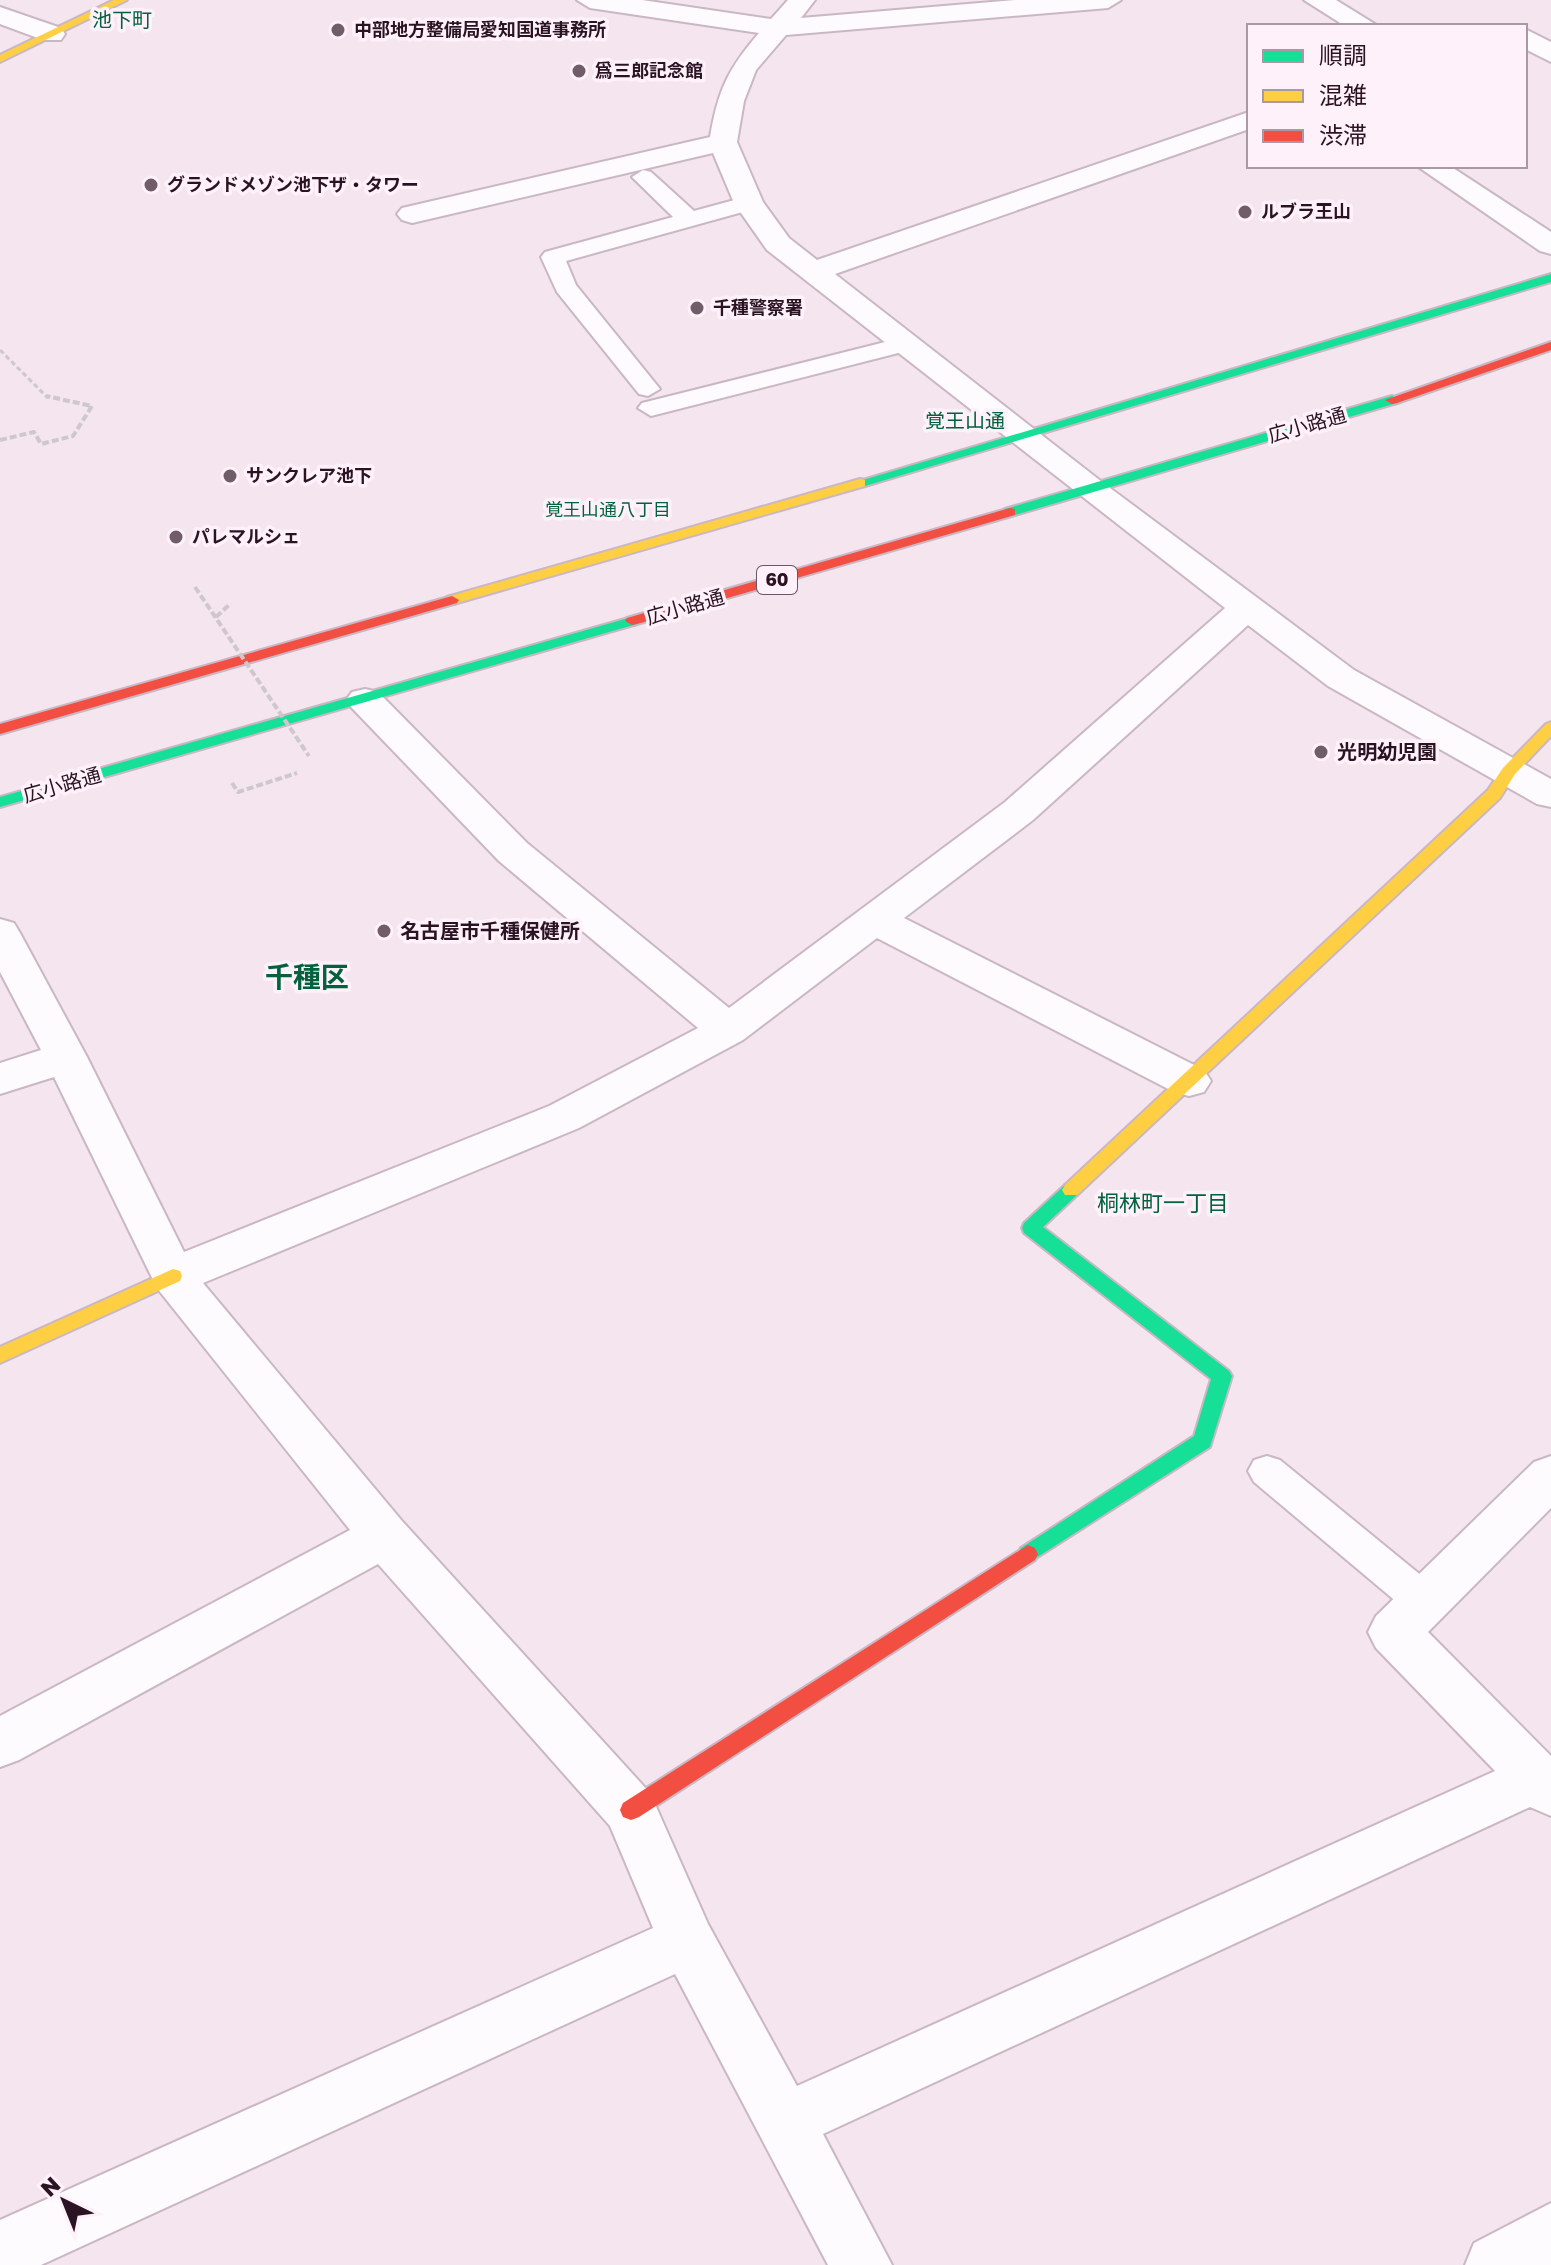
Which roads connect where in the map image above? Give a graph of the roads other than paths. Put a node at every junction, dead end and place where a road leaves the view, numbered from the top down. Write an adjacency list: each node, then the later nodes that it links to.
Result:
1 (122, 0): 10 (main road)
2 (590, 0): 9 (street)
3 (802, 0): 9 (street)
4 (1108, 0): 9 (street)
5 (1317, 0): 7 (street)
6 (0, 15): 10 (street)
7 (1361, 24)
8 (1551, 27): 11 (street)
9 (776, 28): 16 (street)
10 (52, 34): 14 (main road)
11 (1527, 35)
12 (1527, 37): 13 (street)
13 (1551, 54)
14 (0, 59)
15 (1247, 121): 23 (street)
16 (723, 142): 19 (street); 20 (street)
17 (1434, 168): 22 (street)
18 (643, 177): 21 (lane)
19 (749, 203): 21 (lane); 23 (street)
20 (412, 214)
21 (689, 219): 25 (lane)
22 (1551, 245)
23 (812, 272): 25 (street)
24 (1551, 278): 27 (main road)
25 (905, 344): 27 (street)
26 (1551, 346): 28 (main road, 広小路通 / 60)
27 (1022, 437): 28 (street); 32 (main road)
28 (1090, 489): 29 (street); 30 (main road, 広小路通 / 60)
29 (1245, 609): 33 (street); 36 (street)
30 (365, 700): 35 (main road, 広小路通 / 60); 38 (street)
31 (1551, 727): 33 (main road)
32 (0, 729)
33 (1509, 771): 34 (street); 41 (main road)
34 (1551, 795)
35 (0, 802)
36 (874, 920): 38 (street); 41 (street)
37 (0, 933): 39 (street)
38 (728, 1030): 42 (street)
39 (66, 1057): 40 (street); 42 (street)
40 (0, 1079)
41 (1189, 1081): 50 (main road)
42 (173, 1276): 43 (main road); 46 (street)
43 (0, 1355)
44 (1267, 1471): 47 (lane)
45 (1551, 1476): 47 (street)
46 (384, 1536): 48 (street); 50 (street)
47 (1425, 1602): 49 (street)
48 (0, 1743)
49 (1544, 1785): 52 (street)
50 (631, 1810): 51 (street)
51 (687, 1941): 52 (street); 54 (street)
52 (787, 2121): 55 (street)
53 (1551, 2234): 56 (street)
54 (0, 2252)
55 (861, 2265)
56 (1496, 2265)

